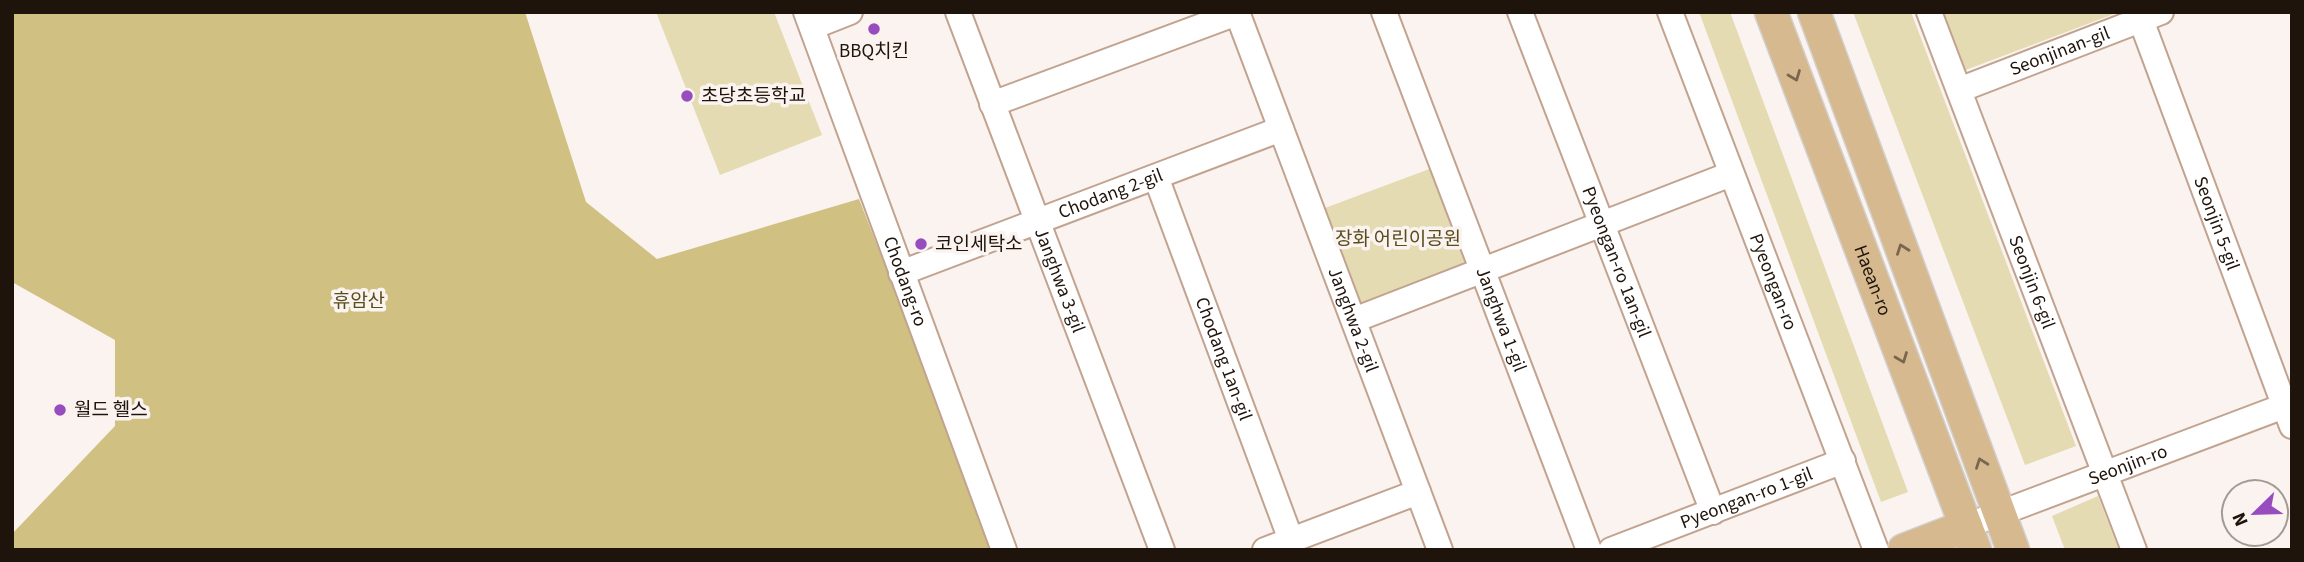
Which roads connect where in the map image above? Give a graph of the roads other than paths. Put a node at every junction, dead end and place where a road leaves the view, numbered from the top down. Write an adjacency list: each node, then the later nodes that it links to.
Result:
1 (850, 12): 11 (street)
2 (958, 12): 13 (street, Janghwa 3-gil)
3 (1237, 12): 13 (street, Janghwa 2-gil); 14 (street, Janghwa 2-gil)
4 (1384, 12): 19 (street, Janghwa 1-gil)
5 (1520, 12): 18 (street, Pyeongan-ro 1an-gil)
6 (1670, 12): 15 (street, Pyeongan-ro)
7 (1771, 12): 28 (main road, Haean-ro, one-way to 28)
8 (1814, 12): 27 (main road, Haean-ro, one-way to 8)
9 (1929, 12): 12 (street, Seonjin 6-gil)
10 (2151, 16): 12 (street, Seonjinan-gil); 22 (street, Seonjin 5-gil)
11 (809, 20): 20 (street, Chodang-ro)
12 (1959, 90): 24 (street, Seonjin 6-gil)
13 (992, 104): 17 (street, Janghwa 3-gil)
14 (1281, 129): 16 (street, Chodang 2-gil); 21 (street, Janghwa 2-gil)
15 (1731, 174): 18 (street); 23 (street, Pyeongan-ro)
16 (1156, 177): 17 (street, Chodang 2-gil); 29 (street, Chodang 1an-gil)
17 (1036, 222): 20 (street, Chodang 2-gil); 31 (street, Janghwa 3-gil)
18 (1600, 224): 19 (street); 26 (street, Pyeongan-ro 1an-gil)
19 (1481, 269): 21 (street); 34 (street, Janghwa 1-gil)
20 (901, 273): 30 (street, Chodang-ro)
21 (1354, 320): 25 (street, Janghwa 2-gil)
22 (2289, 412): 24 (street, Seonjin-ro)
23 (1843, 461): 26 (street, Pyeongan-ro 1-gil); 36 (street, Pyeongan-ro)
24 (2106, 473): 27 (street, Seonjin-ro); 39 (street, Seonjin 6-gil)
25 (1418, 492): 29 (street); 33 (street, Janghwa 2-gil)
26 (1713, 512): 35 (street, Pyeongan-ro 1-gil)
27 (1999, 512): 28 (street, Seonjin-ro); 38 (main road, Haean-ro)
28 (1970, 538): 37 (main road)
29 (1291, 540): 32 (street)
30 (1004, 550)
31 (1162, 550)
32 (1265, 550)
33 (1440, 550)
34 (1589, 550)
35 (1611, 550)
36 (1876, 550)
37 (1904, 550)
38 (2013, 550)
39 (2134, 550)

